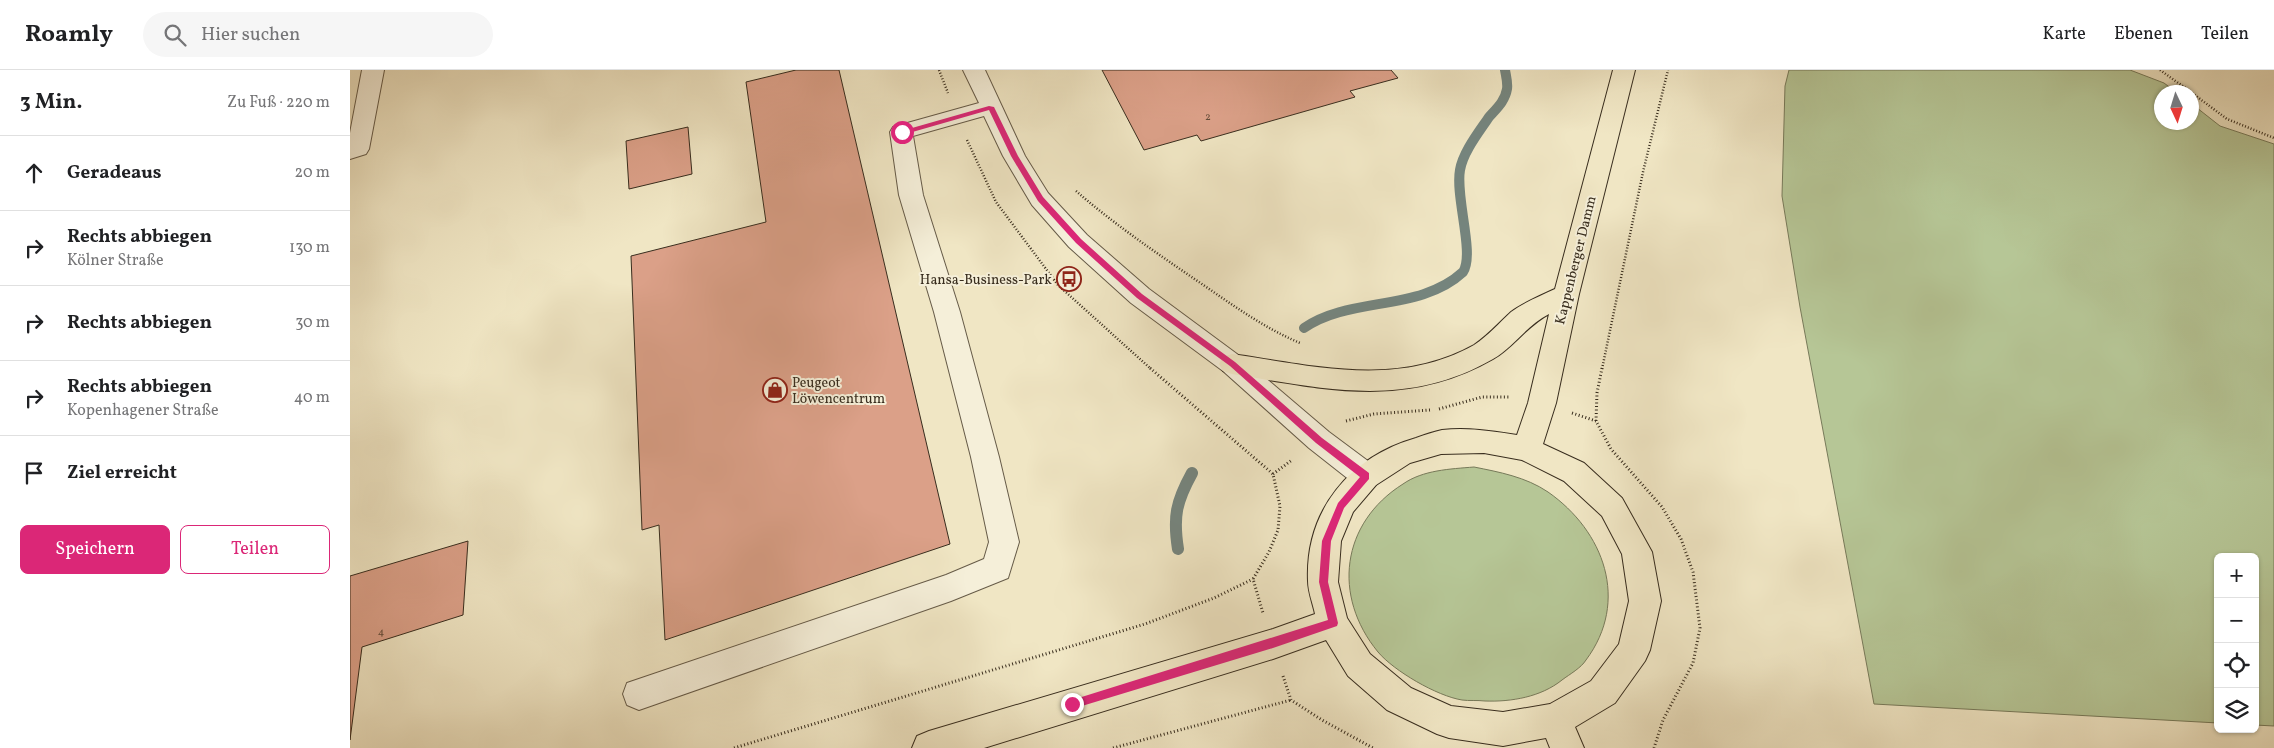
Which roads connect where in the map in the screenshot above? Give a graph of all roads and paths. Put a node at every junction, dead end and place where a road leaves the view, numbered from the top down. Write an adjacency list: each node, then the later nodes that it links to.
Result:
1 (373, 70): 10 (street)
2 (974, 70): 8 (street)
3 (1624, 70): 12 (main road, Kappenberger Damm)
4 (1668, 70): 16 (path)
5 (2160, 70): 6 (path)
6 (2180, 85)
7 (2199, 99): 9 (path)
8 (991, 107): 14 (street); 22 (street)
9 (2274, 138)
10 (350, 151)
11 (1074, 189): 13 (path)
12 (1566, 294): 15 (main road); 18 (main road, Kappenberger Damm)
13 (1305, 345)
14 (1232, 364): 15 (main road); 17 (street)
15 (1418, 377): 17 (path)
16 (1596, 421)
17 (1319, 440): 19 (street)
18 (1527, 449): 19 (main road); 24 (main road)
19 (1366, 476): 21 (main road)
20 (1253, 579): 25 (path)
21 (1333, 623): 24 (main road); 26 (main road)
22 (639, 694)
23 (1291, 700): 27 (path)
24 (1561, 734)
25 (734, 748)
26 (929, 748)
27 (1113, 748)

